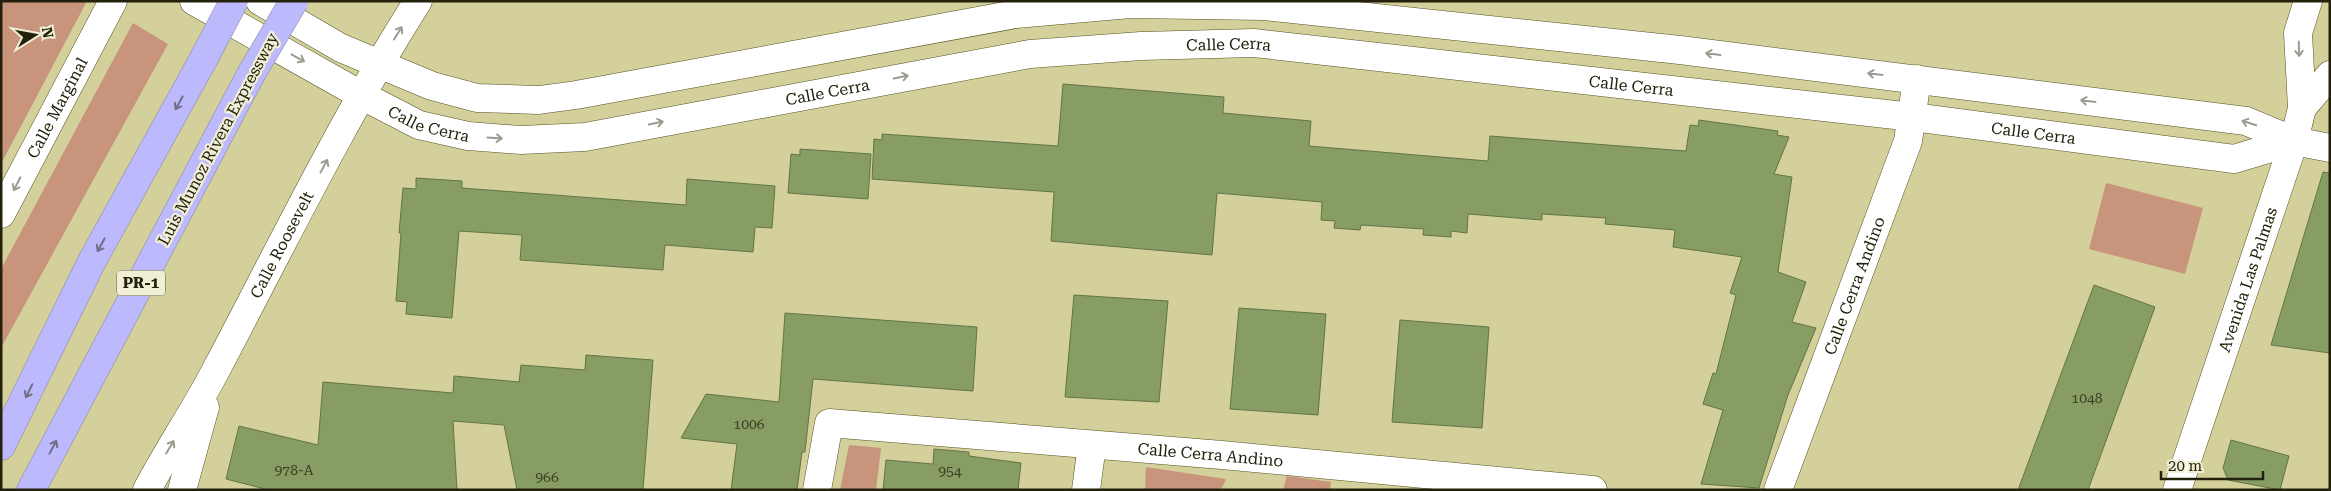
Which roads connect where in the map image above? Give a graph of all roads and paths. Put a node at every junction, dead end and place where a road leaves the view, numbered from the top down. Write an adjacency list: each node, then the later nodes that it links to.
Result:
1 (113, 1): 16 (street, Calle Marginal, one-way to 16)
2 (194, 1): 11 (street, Calle Cerra, one-way to 11)
3 (234, 1): 19 (highway, one-way to 19, bridge)
4 (260, 1): 8 (street)
5 (294, 1): 20 (highway, Luis Munoz Rivera Expressway / PR-1, one-way to 5, bridge)
6 (418, 1): 8 (street, Calle Roosevelt, one-way to 6)
7 (2308, 1): 12 (street, one-way to 12)
8 (378, 64): 10 (street, one-way to 8); 11 (street, Calle Roosevelt)
9 (2330, 75): 12 (street, Avenida Las Palmas)
10 (1917, 79): 13 (street, Calle Cerra Andino); 14 (street, one-way to 10)
11 (361, 95): 13 (street, Calle Cerra, one-way to 13); 17 (street, Calle Roosevelt, one-way to 11)
12 (2302, 108): 14 (street, Avenida Las Palmas)
13 (1913, 117): 14 (street, Calle Cerra); 26 (street, Calle Cerra Andino)
14 (2294, 140): 15 (street); 27 (street, Avenida Las Palmas)
15 (2330, 148)
16 (1, 214)
17 (214, 374): 21 (street, Calle Roosevelt, one-way to 17); 22 (street)
18 (1092, 445): 23 (street, Calle Cerra Andino); 24 (street); 25 (street, Calle Cerra Andino)
19 (1, 446)
20 (31, 490)
21 (147, 490)
22 (182, 490)
23 (817, 490)
24 (1086, 490)
25 (1593, 490)
26 (1778, 490)
27 (2177, 490)

